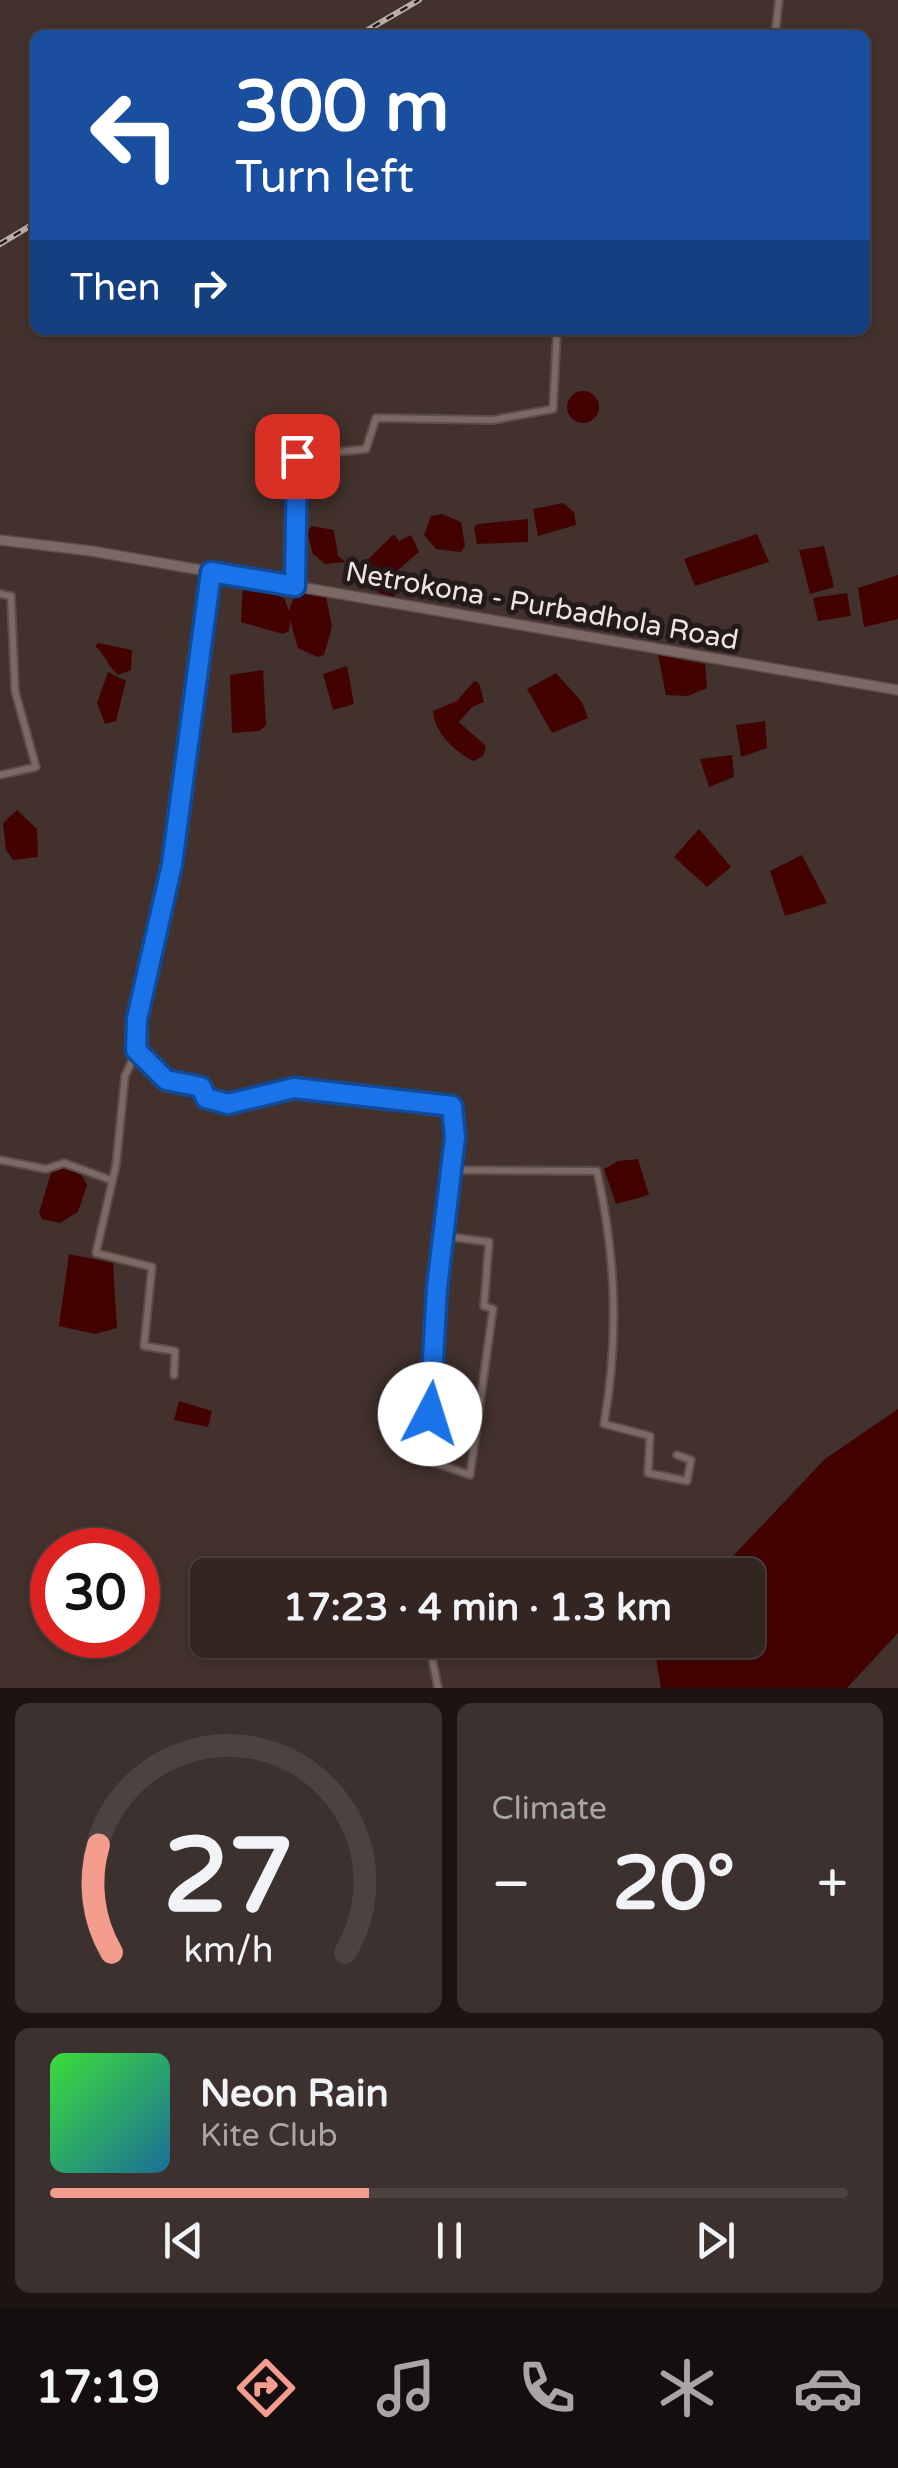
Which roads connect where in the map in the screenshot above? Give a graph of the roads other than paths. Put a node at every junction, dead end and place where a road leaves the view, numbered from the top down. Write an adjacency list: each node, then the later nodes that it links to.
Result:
1 (779, 0): 2 (street)
2 (776, 30)
3 (557, 335): 6 (street)
4 (0, 540): 5 (main road, Netrokona - Purbadhola Road)
5 (211, 572): 6 (main road, Netrokona - Purbadhola Road); 10 (street)
6 (295, 586): 8 (main road, Netrokona - Purbadhola Road)
7 (0, 594): 9 (street)
8 (898, 690)
9 (0, 775)
10 (136, 1050): 12 (street); 13 (street)
11 (0, 1160): 13 (street)
12 (451, 1170): 14 (street); 16 (street)
13 (111, 1180): 15 (street)
14 (443, 1236): 14 (street)
15 (174, 1376)
16 (677, 1456)
17 (432, 1658): 18 (street)
18 (438, 1688)

